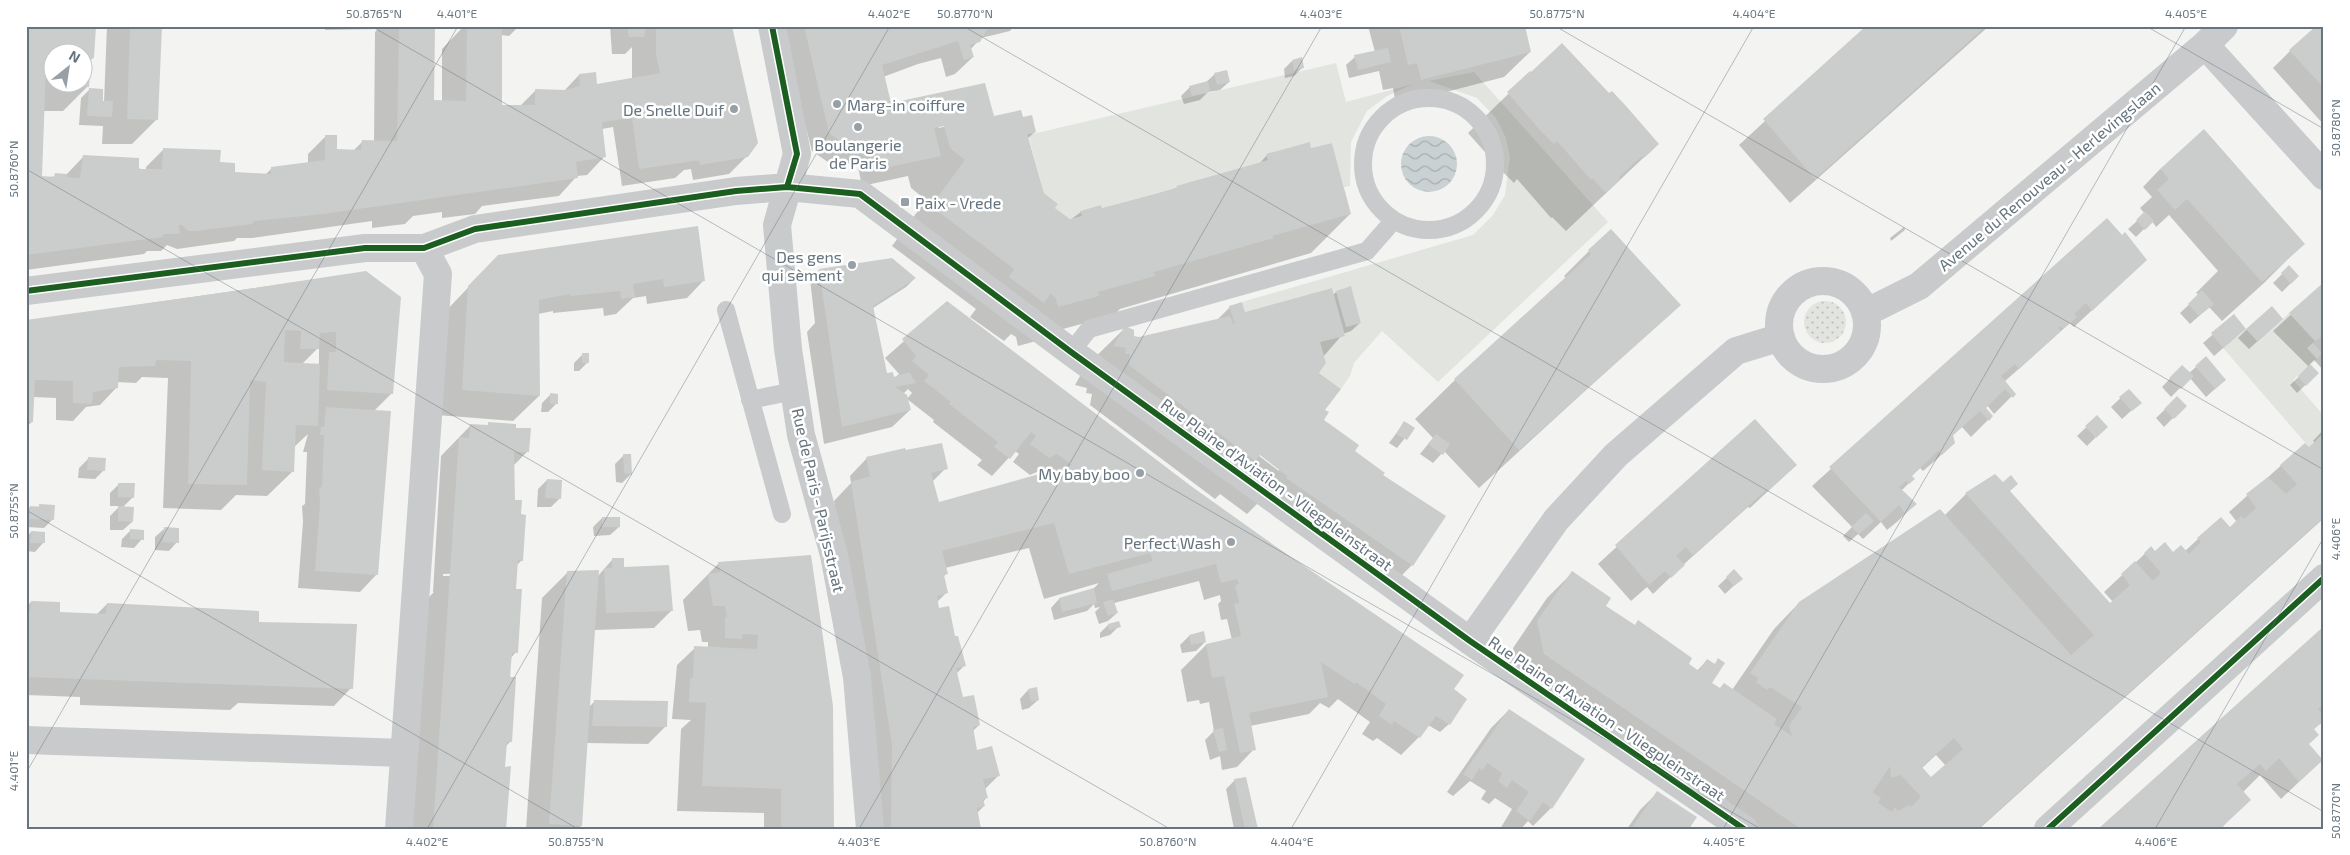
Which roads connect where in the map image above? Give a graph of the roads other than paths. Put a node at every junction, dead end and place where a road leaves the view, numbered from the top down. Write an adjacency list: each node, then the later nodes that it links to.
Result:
1 (772, 26): 4 (street, Rue de Paris - Parijsstraat)
2 (2215, 35): 3 (street); 9 (street, Avenue du Renouveau - Herlevingslaan)
3 (2324, 176)
4 (787, 187): 6 (street, Rue Plaine d'Aviation - Vliegpleinstraat); 11 (street, Rue Plaine d'Aviation - Vliegpleinstraat); 12 (street, Rue de Paris - Parijsstraat)
5 (1394, 220): 5 (lane); 11 (lane)
6 (424, 248): 7 (street); 18 (street)
7 (26, 291)
8 (726, 310): 13 (lane)
9 (1865, 313): 10 (street); 10 (street)
10 (1781, 337): 16 (street)
11 (1071, 352): 16 (street, Rue Plaine d'Aviation - Vliegpleinstraat)
12 (794, 391): 13 (lane); 20 (street, Rue de Paris - Parijsstraat)
13 (750, 400): 14 (lane)
14 (782, 514)
15 (2324, 578): 22 (street)
16 (1470, 641): 21 (street, Rue Plaine d'Aviation - Vliegpleinstraat)
17 (26, 740): 18 (street)
18 (403, 753): 19 (street)
19 (399, 829)
20 (870, 829)
21 (1744, 829)
22 (2048, 829)

